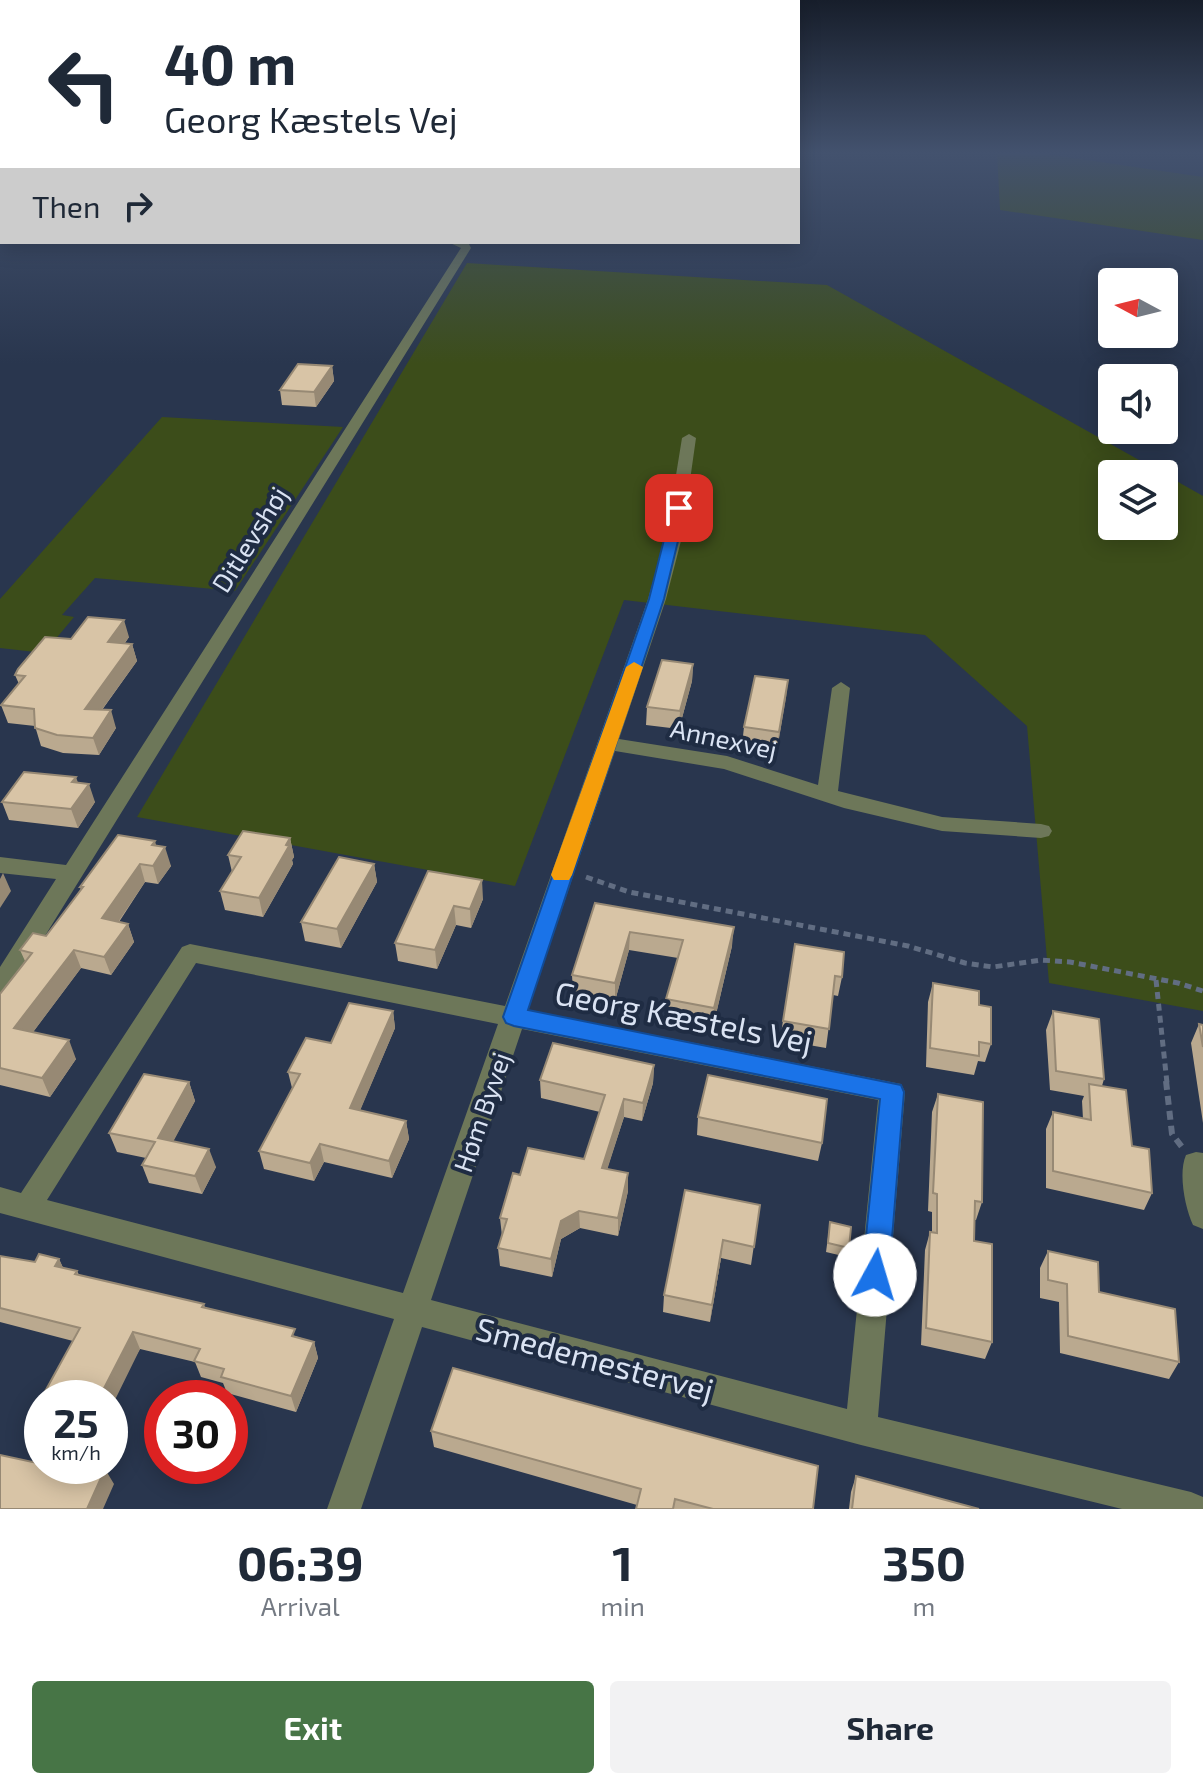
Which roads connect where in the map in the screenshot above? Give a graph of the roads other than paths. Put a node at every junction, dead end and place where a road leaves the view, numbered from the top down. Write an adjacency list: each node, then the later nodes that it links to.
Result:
1 (464, 244): 8 (street, Ditlevshøj)
2 (689, 438): 4 (street, Høm Byvej)
3 (841, 688): 5 (street)
4 (609, 744): 5 (street, Annexvej); 10 (street, Høm Byvej)
5 (827, 793): 6 (street, Annexvej)
6 (1041, 831)
7 (0, 865): 8 (street)
8 (71, 873): 9 (street, Ditlevshøj)
9 (0, 987)
10 (514, 1017): 12 (street, Georg Kæstels Vej); 14 (street, Høm Byvej); 15 (street, Georg Kæstels Vej)
11 (1200, 1165): 13 (street)
12 (14, 1203): 14 (street, Smedemestervej)
13 (1203, 1216)
14 (413, 1310): 15 (street, Smedemestervej); 16 (street, Høm Byvej)
15 (861, 1429): 17 (street, Smedemestervej)
16 (344, 1509)
17 (1191, 1509)

